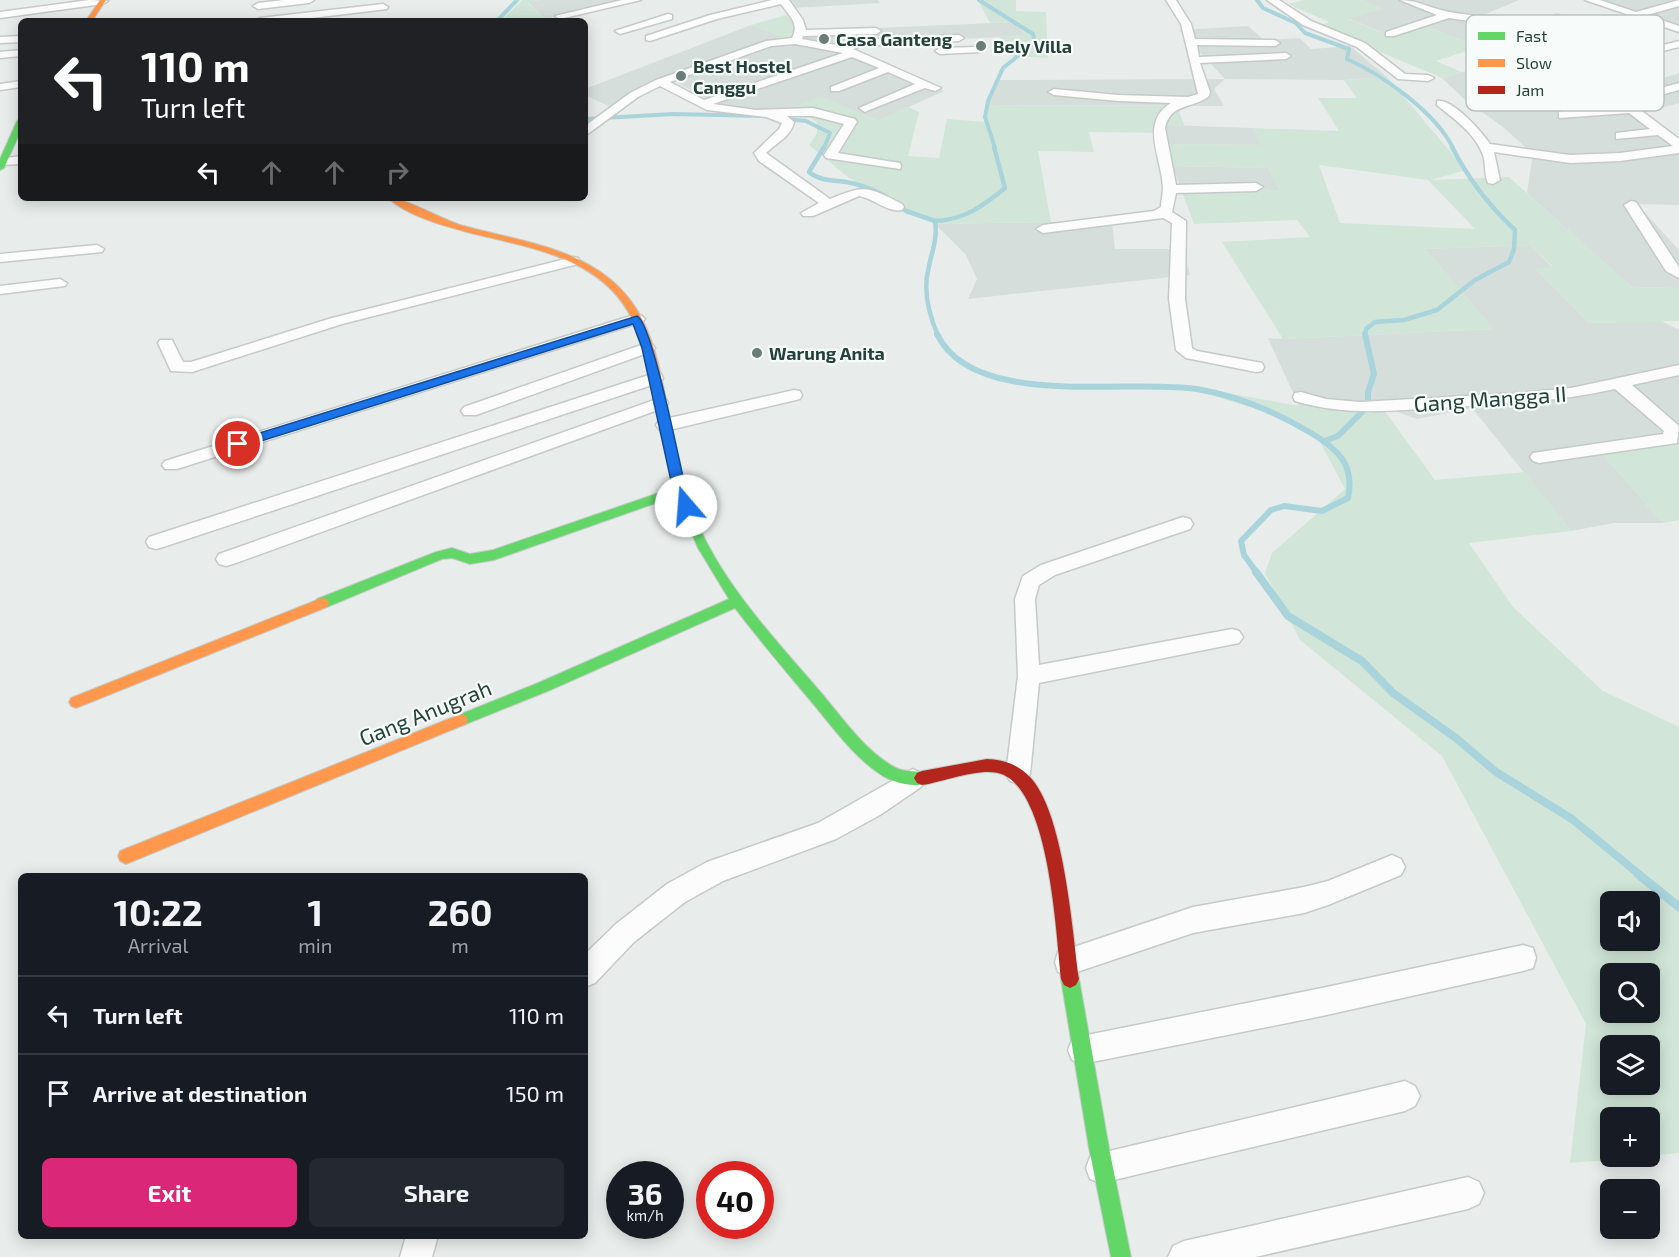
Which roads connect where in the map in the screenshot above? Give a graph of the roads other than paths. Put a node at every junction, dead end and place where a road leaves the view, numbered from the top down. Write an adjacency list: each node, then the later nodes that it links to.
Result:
1 (29, 0): 10 (street)
2 (103, 0): 14 (street); 20 (street)
3 (309, 0): 11 (street)
4 (636, 0): 18 (street)
5 (784, 0): 28 (street); 29 (street)
6 (1171, 0): 33 (street)
7 (1272, 0): 45 (street)
8 (1404, 0): 16 (street)
9 (1590, 0): 17 (street)
10 (10, 2)
11 (259, 3): 21 (street)
12 (1679, 3): 17 (street)
13 (383, 8): 22 (street)
14 (0, 15)
15 (676, 15): 25 (street)
16 (1448, 15): 19 (street); 27 (street)
17 (1636, 15)
18 (560, 16)
19 (1466, 17)
20 (91, 18)
21 (258, 18)
22 (287, 18)
23 (1664, 24): 24 (street)
24 (1679, 29)
25 (620, 31)
26 (880, 32): 28 (street)
27 (1390, 34)
28 (798, 37): 38 (street); 46 (street)
29 (650, 38)
30 (959, 38): 38 (street)
31 (18, 39): 32 (street)
32 (0, 40)
33 (1192, 42): 34 (street); 42 (street)
34 (1275, 43)
35 (1679, 44): 36 (street)
36 (1664, 48)
37 (976, 50): 43 (street)
38 (848, 51): 43 (street); 55 (street)
39 (18, 53): 40 (street)
40 (0, 55)
41 (1286, 56): 42 (street)
42 (1194, 60): 53 (street)
43 (872, 61): 44 (street)
44 (889, 68): 50 (street); 56 (street)
45 (1428, 78)
46 (660, 82): 55 (street); 62 (street)
47 (18, 84): 49 (street)
48 (1679, 86): 52 (street)
49 (0, 87)
50 (835, 89)
51 (1054, 92): 53 (street)
52 (1664, 92)
53 (1188, 100): 72 (street)
54 (1441, 103): 66 (street)
55 (703, 104): 59 (street)
56 (866, 108)
57 (1595, 111): 60 (street)
58 (1636, 111): 61 (street)
59 (767, 114): 69 (street); 74 (street)
60 (1563, 116)
61 (1663, 127): 64 (street); 65 (street)
62 (588, 130)
63 (18, 132): 67 (street)
64 (1620, 136)
65 (1679, 147): 66 (street)
66 (1489, 148): 70 (street)
67 (2, 160): 68 (street)
68 (18, 160)
69 (895, 166)
70 (1493, 180)
71 (1256, 187): 72 (street)
72 (1170, 189): 78 (street)
73 (399, 201): 82 (street)
74 (829, 204): 76 (street); 77 (street)
75 (1631, 205): 83 (street)
76 (897, 207)
77 (808, 213)
78 (1164, 213): 79 (street); 89 (street)
79 (1043, 229)
80 (97, 249): 81 (street)
81 (0, 258)
82 (573, 261): 86 (street); 87 (street)
83 (1679, 274)
84 (60, 283): 85 (street)
85 (0, 290)
86 (637, 319): 88 (street); 99 (street)
87 (166, 343)
88 (647, 348): 91 (street); 96 (street)
89 (1256, 367)
90 (1679, 370): 92 (street, Gang Mangga II)
91 (655, 378): 95 (street); 102 (street)
92 (1620, 384): 94 (street, Gang Mangga II); 98 (street)
93 (794, 395): 97 (street)
94 (1301, 397)
95 (660, 403): 97 (street); 103 (street)
96 (470, 411)
97 (665, 425): 100 (street)
98 (1539, 457)
99 (171, 465)
100 (680, 490): 104 (street); 107 (street)
101 (1183, 524): 106 (street)
102 (156, 542)
103 (226, 559)
104 (738, 601): 109 (street); 110 (street, Gang Anugrah)
105 (1232, 637): 106 (street)
106 (1029, 676): 108 (street)
107 (76, 702)
108 (1018, 774): 109 (street); 113 (street)
109 (913, 780): 114 (street)
110 (126, 856)
111 (1392, 867): 113 (street)
112 (1523, 958): 115 (street)
113 (1068, 962): 115 (street)
114 (588, 970)
115 (1082, 1050): 117 (street)
116 (1405, 1096): 117 (street)
117 (1101, 1167): 121 (street)
118 (1468, 1193): 122 (street)
119 (421, 1239): 120 (street)
120 (416, 1257)
121 (1121, 1257)
122 (1184, 1257)

